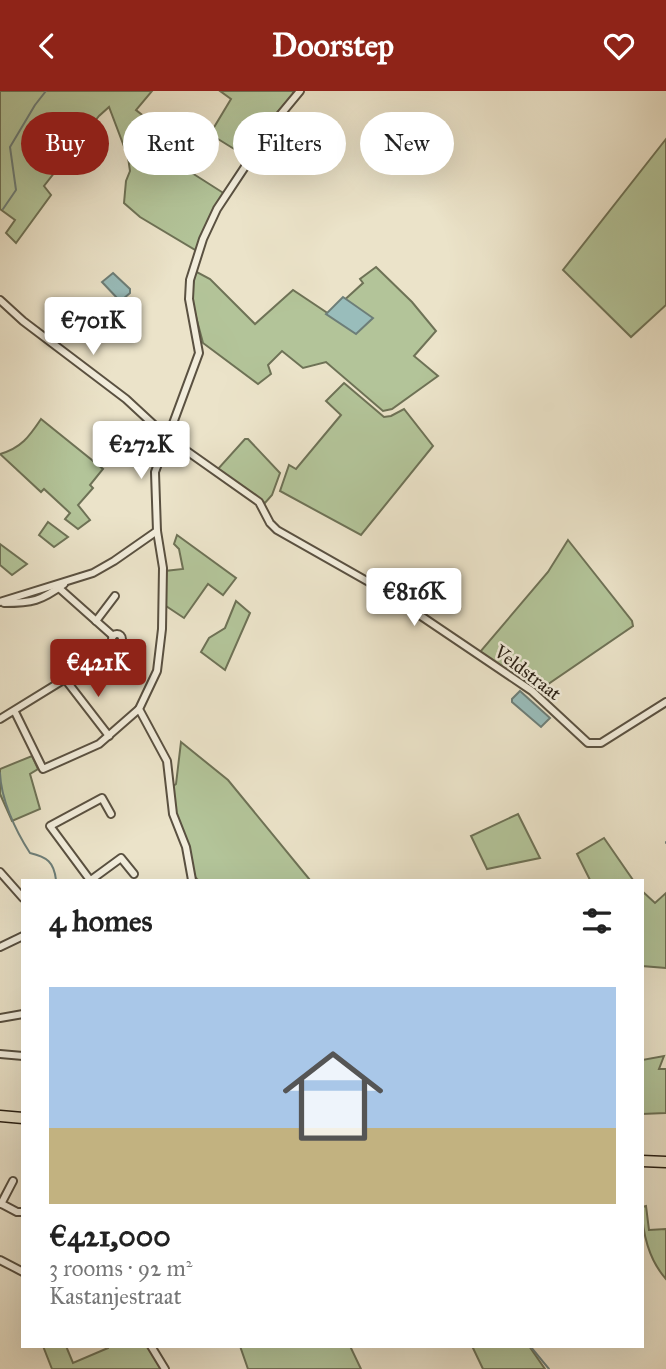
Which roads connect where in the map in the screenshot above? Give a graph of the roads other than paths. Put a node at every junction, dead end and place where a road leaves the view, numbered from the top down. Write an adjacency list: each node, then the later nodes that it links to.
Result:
1 (300, 91): 3 (street)
2 (0, 300): 3 (street, Veldstraat)
3 (167, 436): 4 (street); 11 (street, Veldstraat)
4 (158, 531): 5 (street); 12 (street)
5 (69, 581): 6 (street); 8 (street)
6 (59, 588): 8 (street); 9 (street)
7 (115, 596): 9 (street)
8 (0, 603)
9 (96, 621): 10 (street)
10 (127, 656)
11 (666, 702)
12 (139, 709): 15 (street); 21 (street)
13 (15, 712): 14 (street); 15 (street); 15 (street)
14 (0, 719)
15 (109, 736)
16 (111, 814): 19 (street)
17 (0, 872): 22 (street)
18 (134, 874): 20 (street)
19 (90, 879)
20 (92, 879)
21 (192, 879)
22 (21, 896)
23 (21, 937): 24 (street)
24 (0, 947)
25 (21, 1014): 26 (street)
26 (0, 1018)
27 (0, 1055): 28 (street)
28 (21, 1056)
29 (0, 1116): 30 (main road)
30 (21, 1118)
31 (644, 1161): 32 (main road)
32 (666, 1163)
33 (13, 1181): 34 (street)
34 (1, 1204): 35 (street)
35 (21, 1212)
36 (0, 1260): 37 (street)
37 (21, 1271)
38 (152, 1348): 39 (street)
39 (165, 1369)

